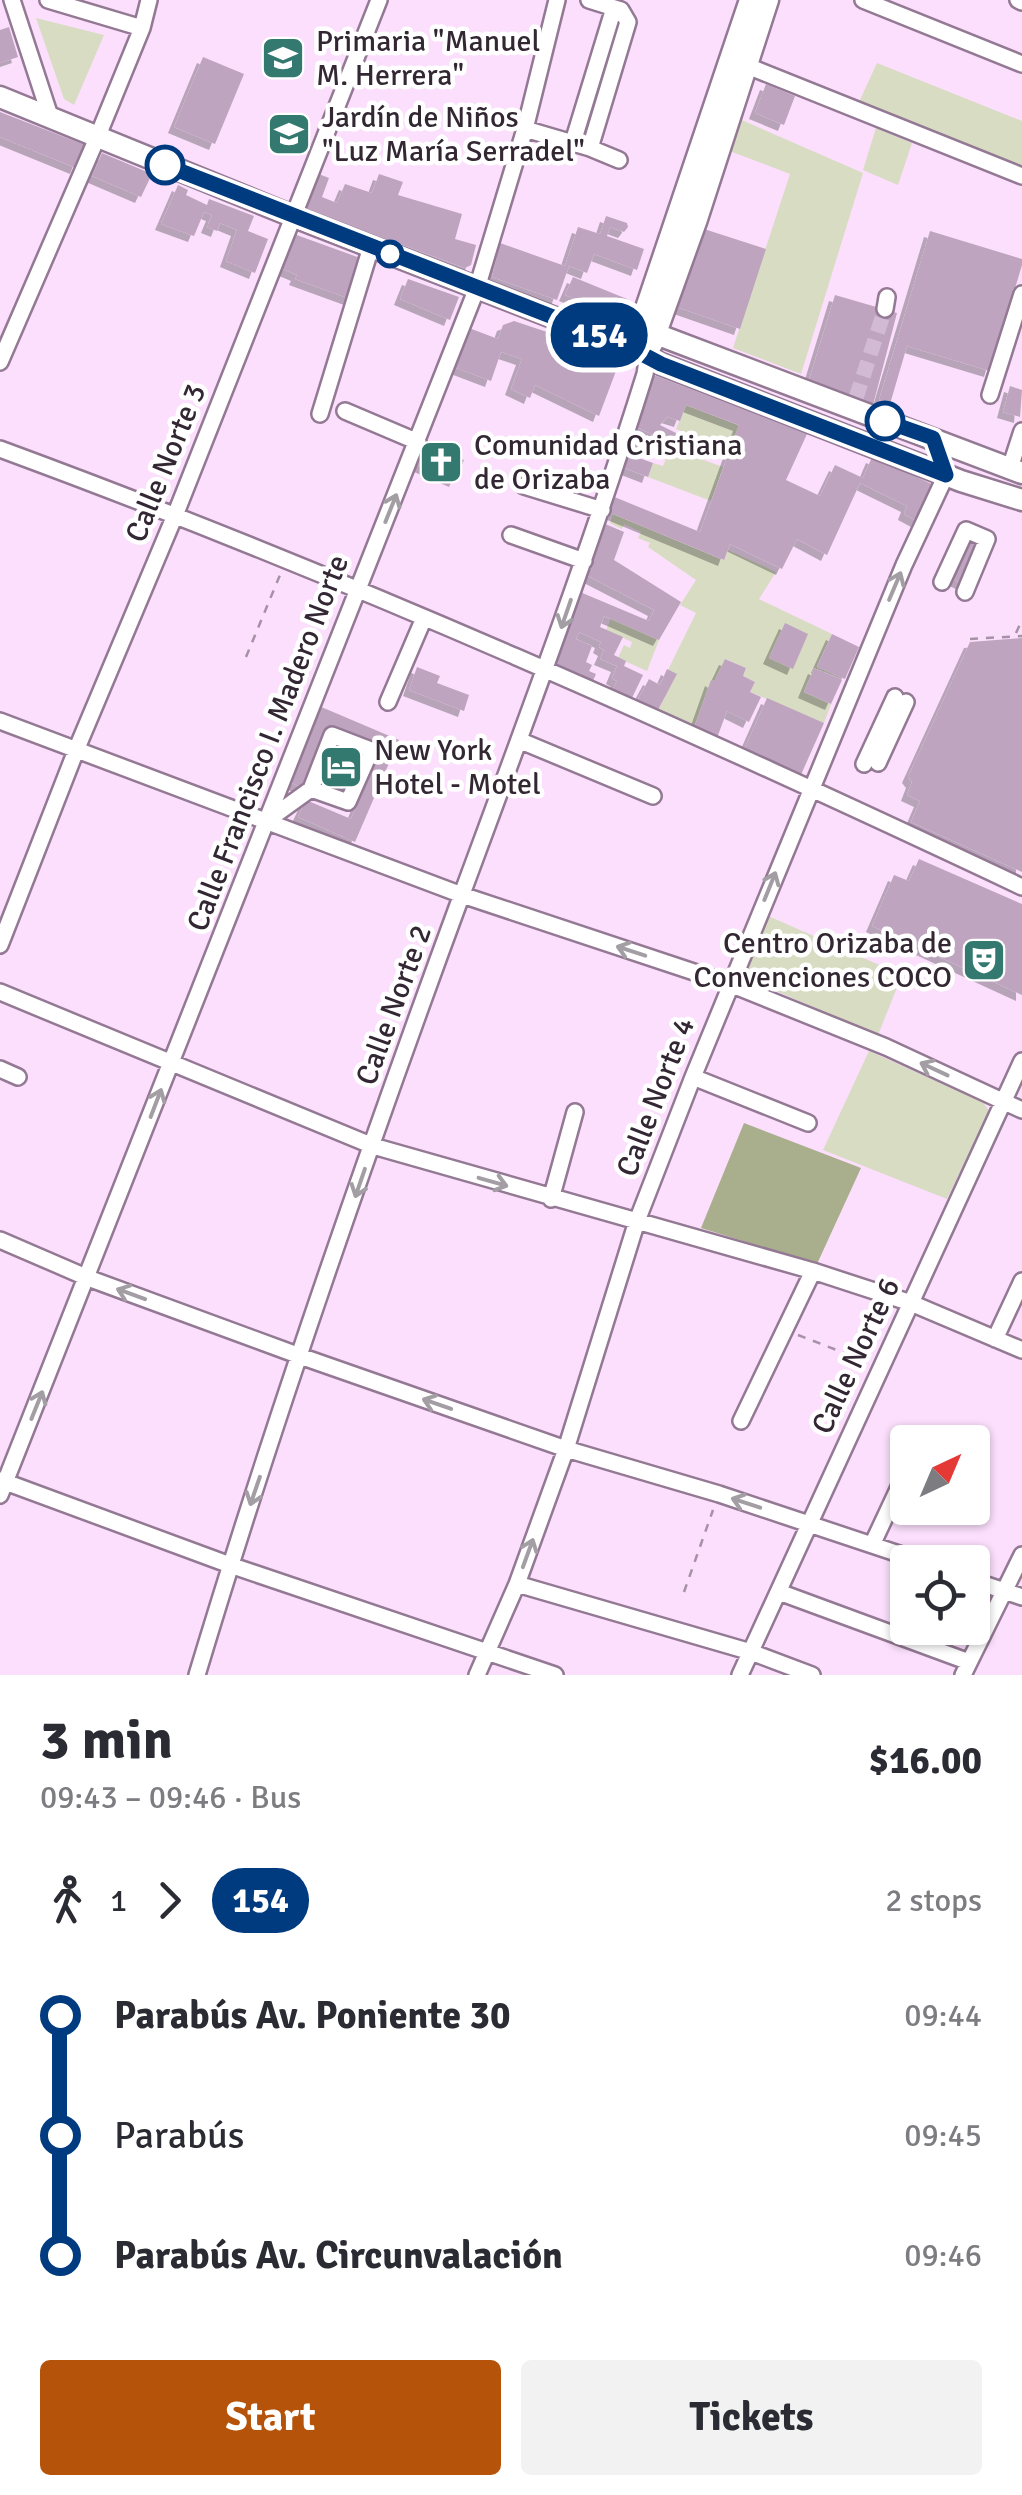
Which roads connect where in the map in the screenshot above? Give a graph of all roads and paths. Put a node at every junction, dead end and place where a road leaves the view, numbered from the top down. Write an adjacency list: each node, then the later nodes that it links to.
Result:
1 (12, 0): 15 (street)
2 (48, 0): 11 (street)
3 (149, 0): 11 (street)
4 (379, 0): 22 (street, Calle Norte 3)
5 (558, 0): 16 (street, Calle Francisco I. Madero Norte)
6 (589, 0): 10 (street)
7 (750, 0): 12 (main road)
8 (768, 0): 12 (main road)
9 (863, 0): 13 (street)
10 (614, 8): 18 (street); 19 (street)
11 (142, 28): 17 (street)
12 (739, 62): 21 (street); 26 (main road)
13 (1022, 64)
14 (0, 97): 15 (main road)
15 (51, 119): 17 (main road)
16 (525, 129): 18 (street); 24 (street, Calle Francisco I. Madero Norte)
17 (97, 138): 22 (main road); 27 (street)
18 (572, 142): 19 (street)
19 (590, 148): 20 (street)
20 (619, 160)
21 (1022, 176)
22 (292, 216): 23 (main road); 40 (street, Calle Norte 3)
23 (371, 247): 24 (main road); 30 (street)
24 (477, 288): 26 (main road); 33 (street, Calle Francisco I. Madero Norte)
25 (1022, 294): 28 (street)
26 (642, 344): 32 (main road); 36 (main road); 39 (street, Calle Norte 2)
27 (0, 362)
28 (990, 395)
29 (345, 411): 33 (street)
30 (320, 414)
31 (1022, 431): 35 (street)
32 (933, 438): 35 (main road); 36 (street)
33 (418, 442): 45 (street, Calle Francisco I. Madero Norte, one-way to 33)
34 (0, 449): 40 (street)
35 (1016, 470)
36 (946, 475): 38 (main road); 61 (street, Calle Norte 4, one-way to 36)
37 (524, 486): 39 (street)
38 (1022, 500)
39 (602, 510): 43 (street, Calle Norte 2)
40 (176, 514): 42 (street); 58 (street, Calle Norte 3)
41 (511, 535): 43 (street)
42 (287, 560): 45 (street); 52 (path)
43 (584, 561): 53 (street, Calle Norte 2, one-way to 53)
44 (942, 582): 46 (street)
45 (358, 589): 47 (street); 63 (street, Calle Francisco I. Madero Norte)
46 (966, 592)
47 (424, 618): 53 (street); 55 (street)
48 (1022, 620): 49 (path)
49 (1014, 636): 50 (path); 51 (path)
50 (1022, 636)
51 (970, 639)
52 (246, 657)
53 (546, 671): 57 (street, Calle Norte 2); 61 (street)
54 (901, 700): 59 (street)
55 (388, 702)
56 (0, 721): 58 (street)
57 (521, 742): 62 (street); 65 (street, Calle Norte 2)
58 (76, 748): 63 (street); 66 (street, Calle Norte 3)
59 (871, 764)
60 (312, 789): 60 (street); 63 (street)
61 (810, 790): 64 (street); 67 (street, Calle Norte 4, one-way to 61)
62 (653, 796)
63 (268, 820): 65 (street); 69 (street, Calle Francisco I. Madero Norte)
64 (1022, 887)
65 (462, 894): 67 (street, one-way to 65); 78 (street, Calle Norte 2)
66 (0, 944)
67 (730, 984): 73 (street, Calle Norte 4); 74 (street, one-way to 67)
68 (0, 992): 69 (street)
69 (172, 1061): 78 (street); 83 (street, Calle Francisco I. Madero Norte, one-way to 69)
70 (1022, 1061): 74 (street, Calle Norte 6)
71 (0, 1069): 72 (street)
72 (18, 1076)
73 (692, 1077): 77 (street); 80 (street, Calle Norte 4)
74 (1004, 1102): 75 (street); 85 (street, Calle Norte 6)
75 (1022, 1110)
76 (575, 1112): 79 (street)
77 (808, 1123)
78 (372, 1146): 79 (street, one-way to 79); 89 (street, Calle Norte 2, one-way to 89)
79 (551, 1199): 80 (street)
80 (638, 1221): 82 (street); 92 (street, Calle Norte 4)
81 (0, 1240): 83 (street)
82 (813, 1271): 85 (street); 86 (street)
83 (88, 1278): 89 (street, one-way to 83); 93 (street, Calle Francisco I. Madero Norte, one-way to 83)
84 (1022, 1281): 87 (street)
85 (910, 1303): 87 (street); 90 (street, Calle Norte 6)
86 (783, 1329): 90 (path); 91 (street)
87 (995, 1339): 88 (street)
88 (1022, 1350)
89 (300, 1356): 92 (street, one-way to 89); 100 (street, Calle Norte 2, one-way to 100)
90 (880, 1366): 96 (street, Calle Norte 6)
91 (741, 1421)
92 (566, 1448): 94 (street); 101 (street, Calle Norte 4, one-way to 92)
93 (2, 1486): 100 (street)
94 (719, 1494): 96 (street, one-way to 94); 104 (path)
95 (890, 1506): 97 (street)
96 (809, 1523): 97 (street); 105 (street, Calle Norte 6)
97 (872, 1544): 98 (street)
98 (890, 1550)
99 (1022, 1554): 103 (street)
100 (230, 1565): 107 (street); 110 (street, Calle Norte 2)
101 (517, 1584): 107 (street, Calle Norte 4); 108 (street)
102 (990, 1586): 103 (street)
103 (1005, 1591): 106 (street); 109 (street)
104 (684, 1592)
105 (779, 1592): 108 (street, Calle Norte 6); 109 (street)
106 (1022, 1598)
107 (488, 1651): 111 (street, Calle Norte 4); 112 (street)
108 (752, 1652): 113 (street, Calle Norte 6); 114 (street)
109 (966, 1668)
110 (197, 1675)
111 (476, 1675)
112 (555, 1675)
113 (740, 1675)
114 (812, 1675)

